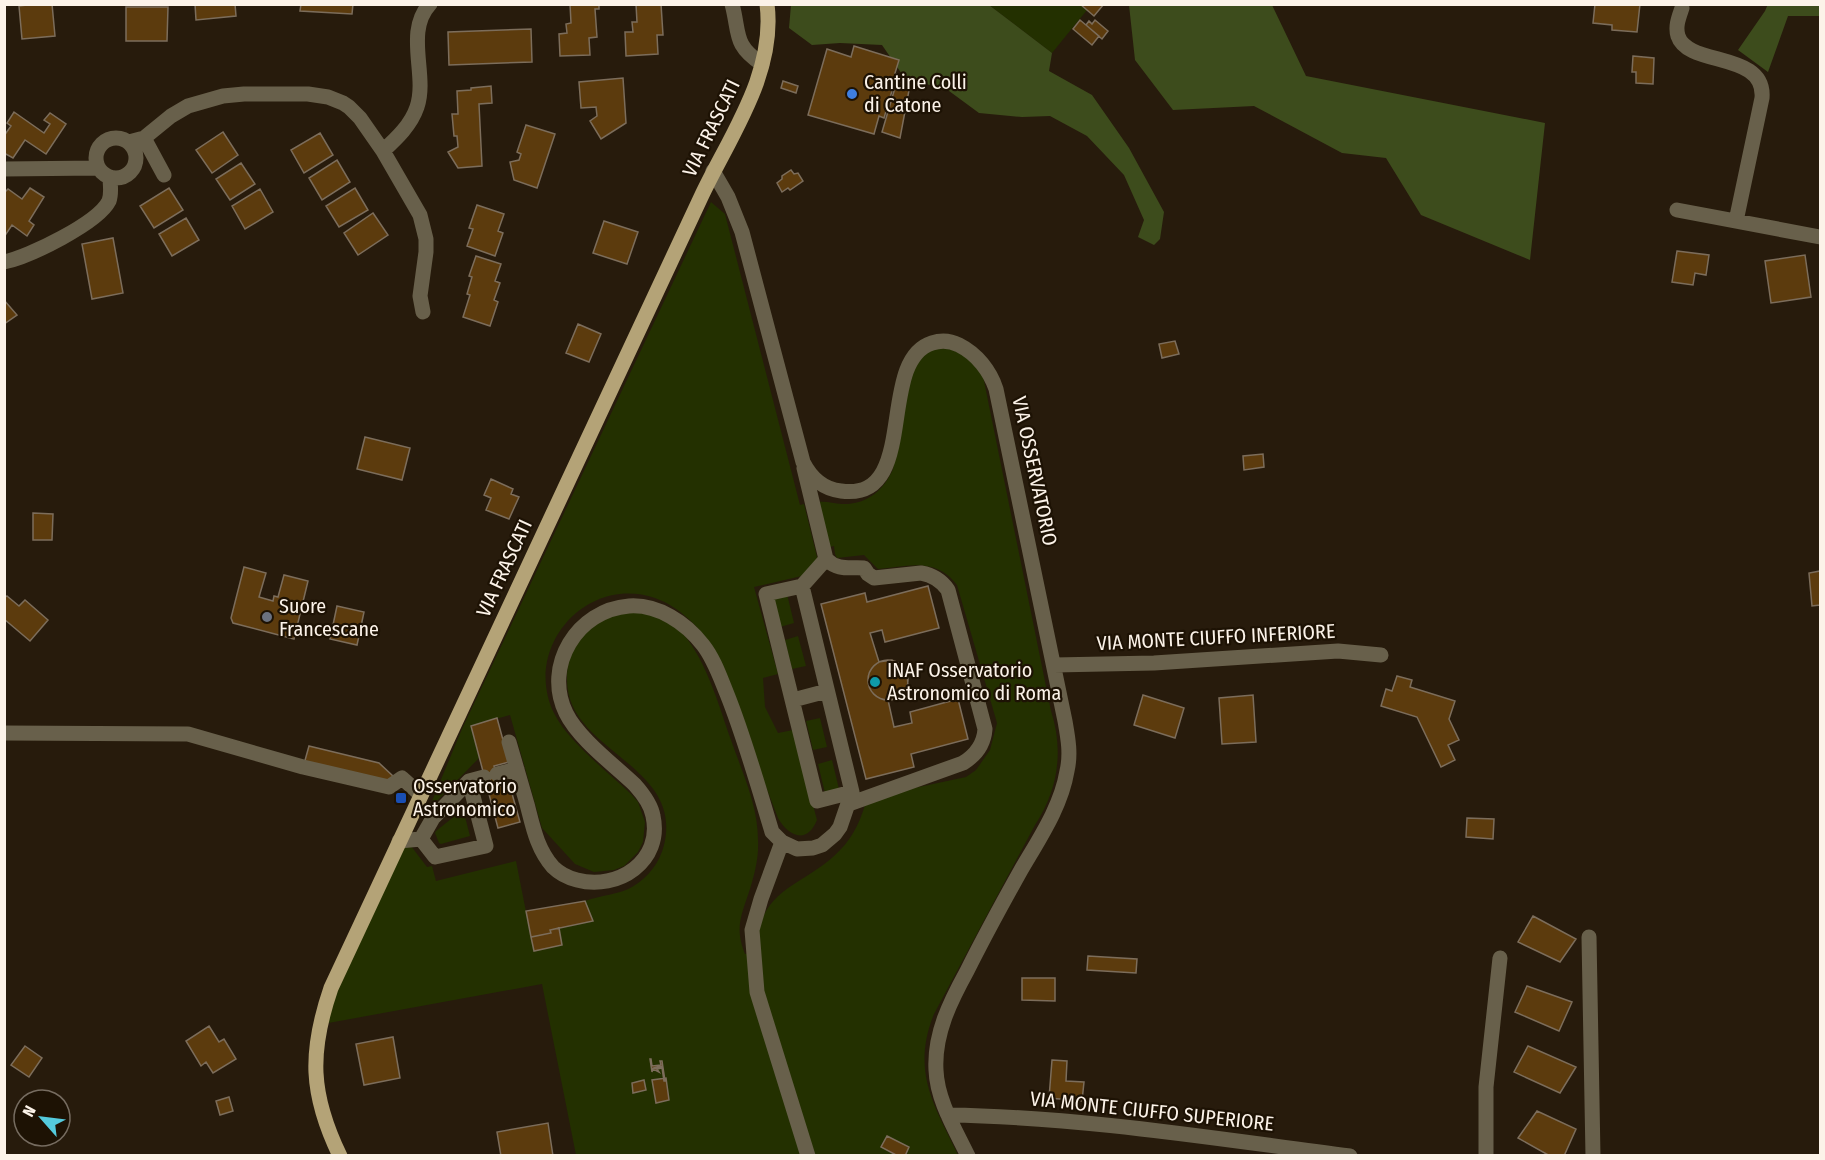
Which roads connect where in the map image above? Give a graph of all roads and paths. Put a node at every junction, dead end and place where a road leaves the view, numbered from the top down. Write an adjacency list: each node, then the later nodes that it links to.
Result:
1 (430, 4): 7 (street)
2 (732, 4): 5 (street)
3 (767, 4): 5 (main road, VIA FRASCATI)
4 (1682, 8): 13 (street)
5 (762, 64): 9 (main road, VIA FRASCATI)
6 (136, 140): 7 (street); 10 (street); 10 (street); 11 (street)
7 (383, 151): 16 (street)
8 (4, 169): 10 (street)
9 (713, 171): 17 (street, VIA OSSERVATORIO); 28 (main road, VIA FRASCATI)
10 (104, 173): 15 (street)
11 (164, 175)
12 (1677, 210): 13 (street)
13 (1736, 221): 14 (street)
14 (1821, 237)
15 (4, 262)
16 (423, 312)
17 (803, 462): 18 (street); 21 (street, VIA OSSERVATORIO)
18 (826, 559): 19 (street); 29 (street)
19 (802, 586): 22 (street); 23 (street)
20 (1381, 655): 21 (street, VIA MONTE CIUFFO INFERIORE)
21 (1054, 665): 35 (street, VIA OSSERVATORIO)
22 (827, 691): 23 (street); 29 (street)
23 (793, 700): 29 (street)
24 (4, 732): 28 (street)
25 (509, 742): 26 (street)
26 (517, 769): 27 (street); 32 (street)
27 (469, 781): 30 (street); 30 (street)
28 (421, 795): 31 (main road, VIA FRASCATI)
29 (850, 798): 32 (street)
30 (421, 839): 31 (street)
31 (399, 841): 36 (main road, VIA FRASCATI)
32 (782, 842): 37 (street)
33 (1589, 937): 41 (street)
34 (1500, 958): 40 (street)
35 (948, 1115): 38 (street, VIA OSSERVATORIO); 39 (street, VIA MONTE CIUFFO SUPERIORE)
36 (340, 1155)
37 (808, 1155)
38 (968, 1155)
39 (1350, 1155)
40 (1486, 1155)
41 (1593, 1155)

